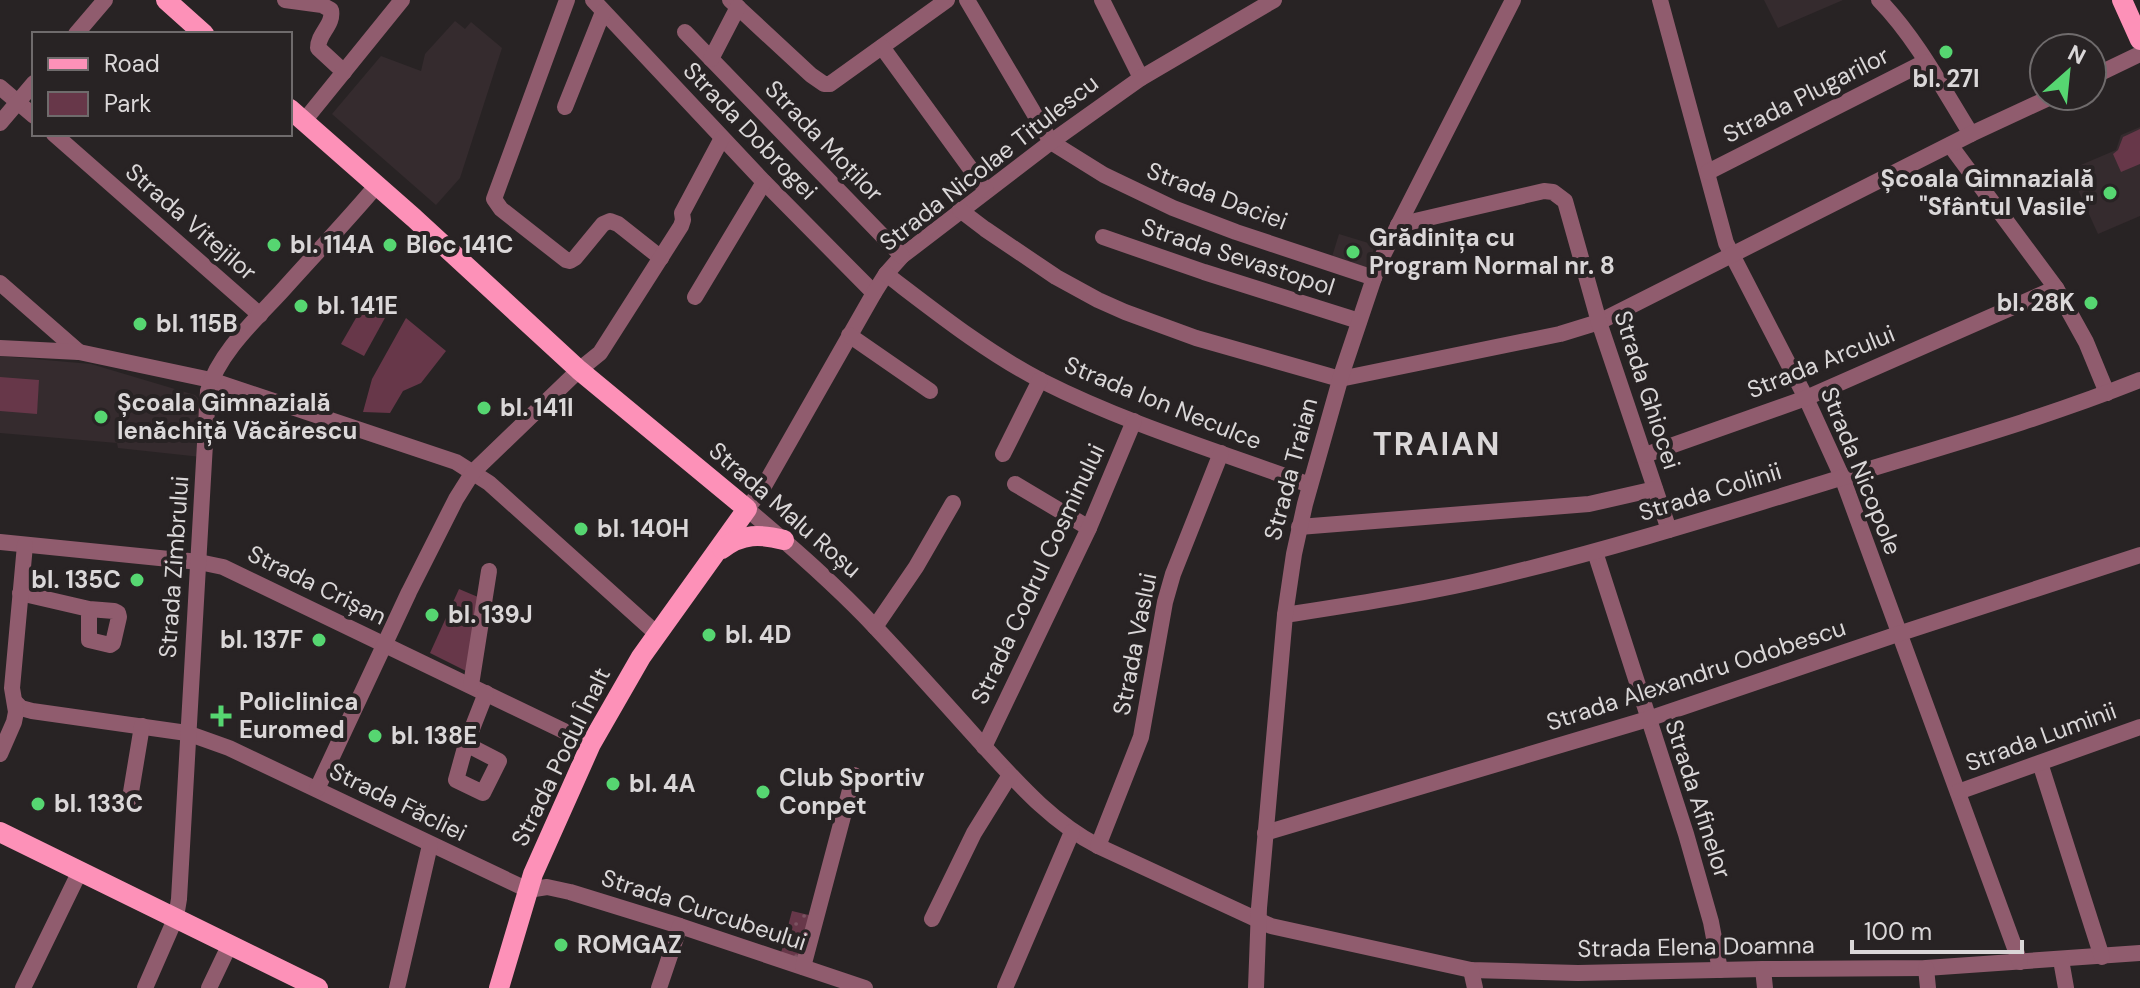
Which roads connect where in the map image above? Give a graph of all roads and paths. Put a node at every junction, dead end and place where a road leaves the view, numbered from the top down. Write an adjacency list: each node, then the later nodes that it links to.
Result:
1 (105, 0): 17 (street)
2 (166, 0): 18 (main road)
3 (285, 0): 26 (street)
4 (402, 0): 26 (street)
5 (567, 0): 50 (street)
6 (947, 0): 21 (street)
7 (967, 0): 39 (street)
8 (1102, 0): 27 (street)
9 (1274, 0): 15 (street, Strada Nicolae Titulescu)
10 (1513, 0): 46 (street, Strada Traian)
11 (1660, 0): 41 (street, Strada Nicopole)
12 (1879, 0): 24 (street)
13 (2122, 0): 20 (main road)
14 (734, 4): 21 (street); 23 (street)
15 (1256, 4): 27 (street, Strada Nicolae Titulescu)
16 (598, 6): 31 (street); 38 (street, Strada Dobrogei)
17 (78, 32)
18 (202, 32)
19 (685, 32): 23 (street, Strada Moților)
20 (2140, 40)
21 (882, 47): 44 (street)
22 (2140, 54): 25 (street)
23 (711, 59): 48 (street, Strada Moților)
24 (1925, 62): 36 (street); 41 (street, Strada Plugarilor)
25 (2108, 69)
26 (344, 72): 34 (street)
27 (1141, 78): 39 (street, Strada Nicolae Titulescu)
28 (32, 85): 30 (street)
29 (0, 87): 30 (street)
30 (18, 102): 33 (street); 35 (street)
31 (565, 107)
32 (2028, 108): 36 (street)
33 (32, 114)
34 (297, 115): 43 (main road, Strada Malu Roșu)
35 (0, 123)
36 (1971, 134): 40 (street)
37 (56, 136): 57 (street, Strada Vitejilor)
38 (722, 138): 42 (street, Strada Dobrogei); 50 (street)
39 (1051, 142): 44 (street, Strada Nicolae Titulescu); 52 (street, Strada Daciei)
40 (1950, 145): 49 (street); 54 (street)
41 (1708, 172): 49 (street, Strada Nicopole)
42 (764, 182): 55 (street, Strada Dobrogei); 56 (street)
43 (377, 185): 57 (street, Strada Zimbrului); 63 (main road, Strada Malu Roșu)
44 (986, 190): 45 (street, Strada Nicolae Titulescu)
45 (960, 210): 48 (street, Strada Nicolae Titulescu); 64 (street)
46 (1398, 225): 52 (street, Strada Traian); 59 (street, Strada Ghiocei)
47 (1103, 237): 58 (street, Strada Sevastopol)
48 (902, 256): 51 (street, Strada Nicolae Titulescu)
49 (1732, 256): 59 (street); 70 (street, Strada Nicopole)
50 (661, 258): 63 (street)
51 (886, 274): 55 (street, Strada Nicolae Titulescu); 66 (street, Strada Ion Neculce)
52 (1374, 278): 58 (street, Strada Traian)
53 (0, 283): 62 (street)
54 (2056, 288): 69 (street); 70 (street, Strada Arcului)
55 (874, 293): 60 (street, Strada Nicolae Titulescu)
56 (695, 297)
57 (260, 315): 65 (street, Strada Zimbrului)
58 (1359, 321): 64 (street, Strada Traian)
59 (1599, 322): 64 (street); 74 (street, Strada Ghiocei)
60 (849, 335): 68 (street); 81 (street, Strada Nicolae Titulescu)
61 (0, 348): 62 (street)
62 (79, 352): 65 (street)
63 (579, 370): 75 (street); 81 (main road, Strada Malu Roșu)
64 (1340, 379): 78 (street, Strada Traian)
65 (211, 380): 75 (street); 91 (street, Strada Zimbrului)
66 (1040, 380): 71 (street, Strada Ion Neculce); 73 (street)
67 (2140, 380): 69 (street, Strada Colinii)
68 (930, 391)
69 (2107, 393): 76 (street, Strada Colinii)
70 (1806, 398): 74 (street, Strada Arcului); 76 (street, Strada Nicopole)
71 (1134, 421): 72 (street, Strada Ion Neculce); 83 (street, Strada Codrul Cosminului)
72 (1221, 453): 78 (street, Strada Ion Neculce); 120 (street, Strada Vaslui)
73 (1003, 454)
74 (1645, 455): 79 (street, Strada Ghiocei)
75 (473, 472): 97 (street); 99 (street)
76 (1842, 477): 84 (street, Strada Colinii); 98 (street, Strada Nicopole)
77 (1015, 484): 83 (street)
78 (1310, 485): 82 (street, Strada Traian)
79 (1655, 489): 82 (street); 84 (street, Strada Ghiocei)
80 (953, 503): 96 (street)
81 (747, 509): 85 (street, Strada Malu Roșu); 90 (main road, Strada Podul Înalt)
82 (1299, 527): 95 (street, Strada Traian)
83 (1089, 528): 108 (street, Strada Codrul Cosminului)
84 (1669, 530): 88 (street, Strada Colinii)
85 (784, 540): 90 (main road); 96 (street, Strada Malu Roșu)
86 (0, 542): 87 (street, Strada Crișan)
87 (25, 545): 91 (street, Strada Crișan); 93 (street)
88 (1595, 552): 95 (street, Strada Colinii); 102 (street, Strada Afinelor)
89 (2140, 555): 98 (street, Strada Alexandru Odobescu)
90 (713, 556): 97 (main road, Strada Podul Înalt)
91 (199, 562): 99 (street, Strada Crișan); 105 (street, Strada Zimbrului)
92 (489, 571): 100 (street)
93 (20, 593): 94 (street); 101 (street)
94 (89, 609)
95 (1285, 615): 118 (street, Strada Traian)
96 (875, 627): 108 (street, Strada Malu Roșu)
97 (657, 634): 107 (main road, Strada Podul Înalt)
98 (1898, 634): 102 (street, Strada Alexandru Odobescu); 114 (street, Strada Nicopole)
99 (385, 644): 100 (street, Strada Crișan); 113 (street)
100 (478, 689): 106 (street); 107 (street, Strada Crișan)
101 (16, 703): 103 (street, Strada Făcliei); 109 (street)
102 (1648, 719): 118 (street, Strada Alexandru Odobescu); 137 (street, Strada Afinelor)
103 (142, 726): 105 (street, Strada Făcliei); 115 (street)
104 (2140, 727): 110 (street, Strada Luminii)
105 (187, 733): 113 (street, Strada Făcliei); 123 (street, Strada Zimbrului)
106 (466, 744)
107 (591, 744): 122 (main road, Strada Podul Înalt)
108 (984, 747): 112 (street, Strada Malu Roșu)
109 (0, 754)
110 (2040, 763): 114 (street, Strada Luminii); 129 (street)
111 (854, 775): 133 (street)
112 (1010, 775): 117 (street, Strada Malu Roșu); 124 (street)
113 (317, 789): 119 (street, Strada Făcliei)
114 (1958, 792): 131 (street, Strada Nicopole)
115 (129, 804)
116 (0, 832): 121 (main road)
117 (1072, 832): 120 (street, Strada Malu Roșu); 147 (street)
118 (1265, 833): 125 (street, Strada Traian)
119 (430, 845): 122 (street, Strada Făcliei); 142 (street)
120 (1098, 846): 125 (street, Strada Malu Roșu)
121 (80, 871): 123 (main road); 138 (street)
122 (528, 890): 126 (street, Strada Curcubeului); 132 (main road, Strada Podul Înalt)
123 (176, 917): 127 (main road); 139 (street, Strada Zimbrului)
124 (932, 919)
125 (1258, 921): 136 (street, Strada Elena Doamna); 148 (street, Strada Traian)
126 (680, 926): 133 (street, Strada Curcubeului); 145 (street)
127 (230, 944): 140 (street); 141 (main road)
128 (2140, 953): 129 (street, Strada Elena Doamna)
129 (2102, 957): 130 (street, Strada Elena Doamna)
130 (2061, 960): 131 (street, Strada Elena Doamna); 152 (street)
131 (2020, 962): 134 (street, Strada Elena Doamna)
132 (506, 965): 143 (main road, Strada Podul Înalt); 144 (main road, Strada Podul Înalt)
133 (803, 967): 146 (street, Strada Curcubeului)
134 (1926, 968): 135 (street, Strada Elena Doamna); 151 (street)
135 (1763, 969): 137 (street, Strada Elena Doamna); 150 (street)
136 (1471, 970): 137 (street, Strada Elena Doamna); 149 (street)
137 (1720, 970)
138 (23, 988)
139 (145, 988)
140 (209, 988)
141 (318, 988)
142 (397, 988)
143 (499, 988)
144 (507, 988)
145 (659, 988)
146 (865, 988)
147 (1005, 988)
148 (1256, 988)
149 (1475, 988)
150 (1765, 988)
151 (1928, 988)
152 (2066, 988)

